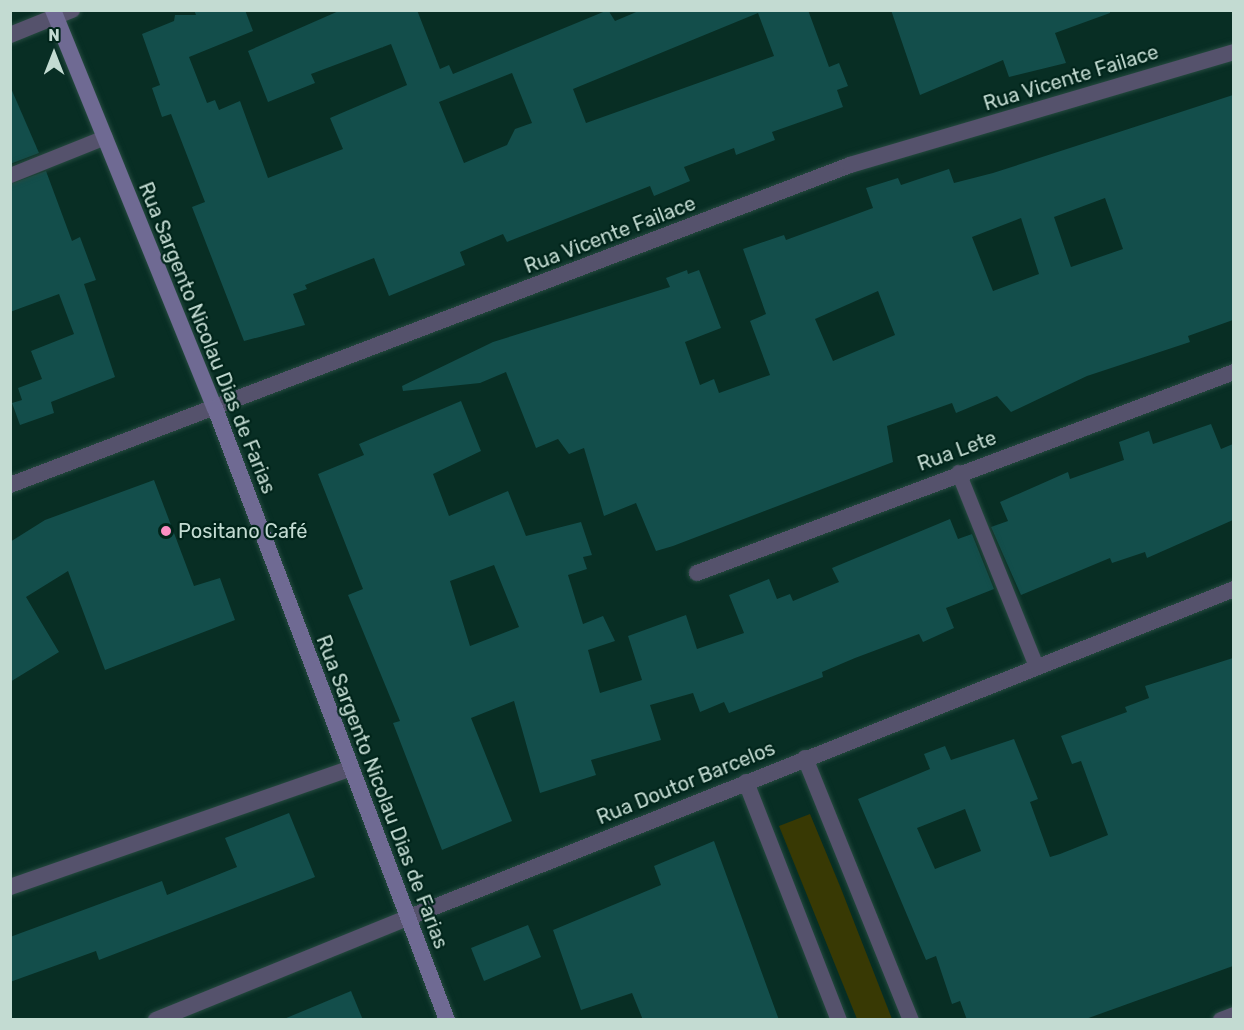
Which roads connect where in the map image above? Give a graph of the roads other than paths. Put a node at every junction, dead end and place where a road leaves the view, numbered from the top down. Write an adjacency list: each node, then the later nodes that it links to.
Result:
1 (72, 10): 2 (street)
2 (54, 14): 3 (street); 5 (main road, Rua Sargento Nicolau Dias de Farias)
3 (10, 35)
4 (1233, 52): 8 (street, Rua Vicente Failace)
5 (105, 137): 6 (lane); 8 (main road, Rua Sargento Nicolau Dias de Farias)
6 (10, 175)
7 (1233, 372): 9 (street, Rua Lete)
8 (215, 408): 10 (street, Rua Vicente Failace); 15 (main road, Rua Sargento Nicolau Dias de Farias)
9 (958, 472): 11 (street, Rua Lete); 13 (lane)
10 (10, 485)
11 (697, 573)
12 (1233, 589): 13 (street, Rua Doutor Barcelos)
13 (1036, 666): 14 (street, Rua Doutor Barcelos)
14 (805, 758): 16 (street, Rua Doutor Barcelos); 23 (street)
15 (351, 768): 17 (street); 18 (main road, Rua Sargento Nicolau Dias de Farias)
16 (746, 782): 18 (street, Rua Doutor Barcelos); 22 (street)
17 (10, 887)
18 (407, 918): 20 (street, Rua Doutor Barcelos); 21 (main road, Rua Sargento Nicolau Dias de Farias)
19 (1233, 1015): 24 (street)
20 (156, 1020)
21 (447, 1020)
22 (839, 1020)
23 (911, 1020)
24 (1221, 1020)

